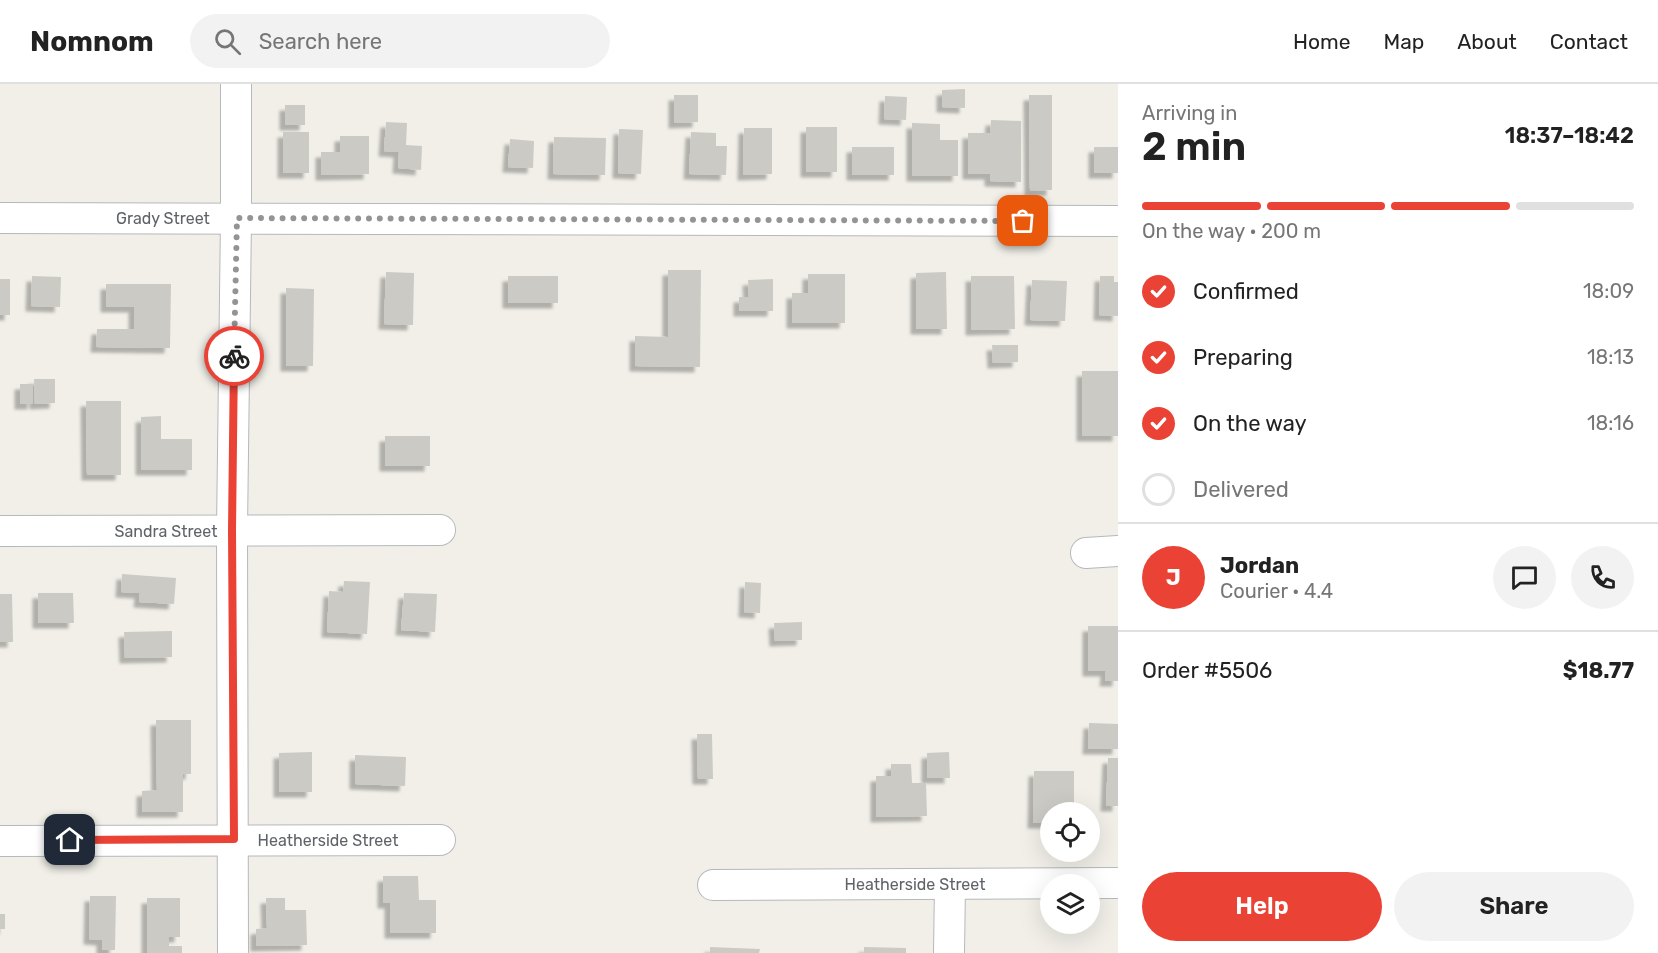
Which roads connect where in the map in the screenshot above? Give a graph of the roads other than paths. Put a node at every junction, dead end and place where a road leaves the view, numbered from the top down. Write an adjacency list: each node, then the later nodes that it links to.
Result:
1 (236, 84): 3 (street)
2 (0, 218): 3 (street, Grady Street)
3 (237, 218): 4 (street, Grady Street); 5 (street)
4 (1118, 221)
5 (232, 530): 6 (street, Sandra Street); 7 (street, Sandra Street); 10 (street)
6 (440, 530)
7 (0, 531)
8 (1118, 551): 9 (street)
9 (1086, 553)
10 (234, 839): 11 (street, Heatherside Street); 12 (street, Heatherside Street); 16 (street)
11 (440, 840)
12 (0, 841)
13 (950, 884): 14 (street, Heatherside Street); 15 (street, Heatherside Street); 17 (street)
14 (1118, 884)
15 (712, 885)
16 (233, 953)
17 (949, 953)

